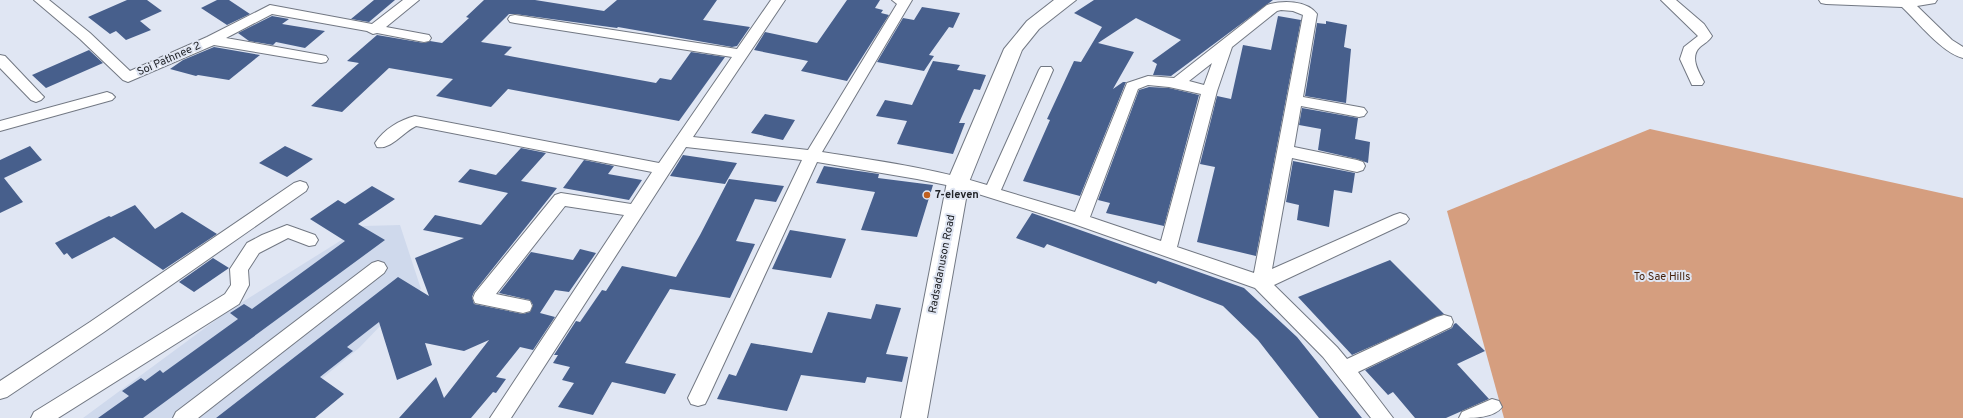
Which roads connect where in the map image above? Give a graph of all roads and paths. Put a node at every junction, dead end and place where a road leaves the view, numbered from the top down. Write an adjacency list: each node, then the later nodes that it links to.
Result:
1 (41, 0): 14 (street, Soi Pathnee 2)
2 (412, 0): 12 (street)
3 (778, 0): 16 (street)
4 (899, 0): 32 (street)
5 (1067, 0): 35 (street, Radsadanuson Road)
6 (1668, 0): 21 (street)
7 (1826, 0): 9 (street)
8 (1930, 0): 9 (street)
9 (1906, 3): 17 (street)
10 (267, 5): 12 (street); 14 (street, Soi Pathnee 2)
11 (515, 19): 16 (street)
12 (373, 30): 13 (street)
13 (424, 38)
14 (212, 40): 19 (street)
15 (1226, 47): 22 (street); 23 (street); 26 (street)
16 (742, 54): 29 (street)
17 (1963, 54)
18 (0, 59): 24 (street)
19 (321, 59)
20 (1046, 70): 37 (street)
21 (1698, 82)
22 (1176, 84): 23 (street); 40 (street)
23 (1209, 91): 42 (street)
24 (36, 97)
25 (107, 97): 28 (street)
26 (1295, 100): 27 (street); 31 (street)
27 (1359, 112)
28 (0, 126)
29 (682, 141): 32 (street); 34 (street)
30 (383, 143): 34 (street)
31 (1286, 151): 33 (street); 44 (street)
32 (812, 156): 35 (street); 49 (street)
33 (1357, 166)
34 (663, 169): 38 (street)
35 (958, 182): 37 (street); 54 (street, Radsadanuson Road)
36 (300, 187): 48 (street)
37 (992, 192): 40 (street)
38 (637, 211): 45 (street); 53 (street)
39 (1400, 219): 44 (street)
40 (1080, 220): 42 (street)
41 (309, 240): 51 (street)
42 (1167, 251): 44 (street)
43 (378, 268): 52 (street)
44 (1261, 284): 47 (street)
45 (523, 306)
46 (1444, 322): 47 (street)
47 (1344, 370): 55 (street)
48 (0, 391)
49 (698, 398)
50 (1492, 407): 56 (street)
51 (41, 418)
52 (183, 418)
53 (500, 418)
54 (914, 418)
55 (1383, 418)
56 (1469, 418)

